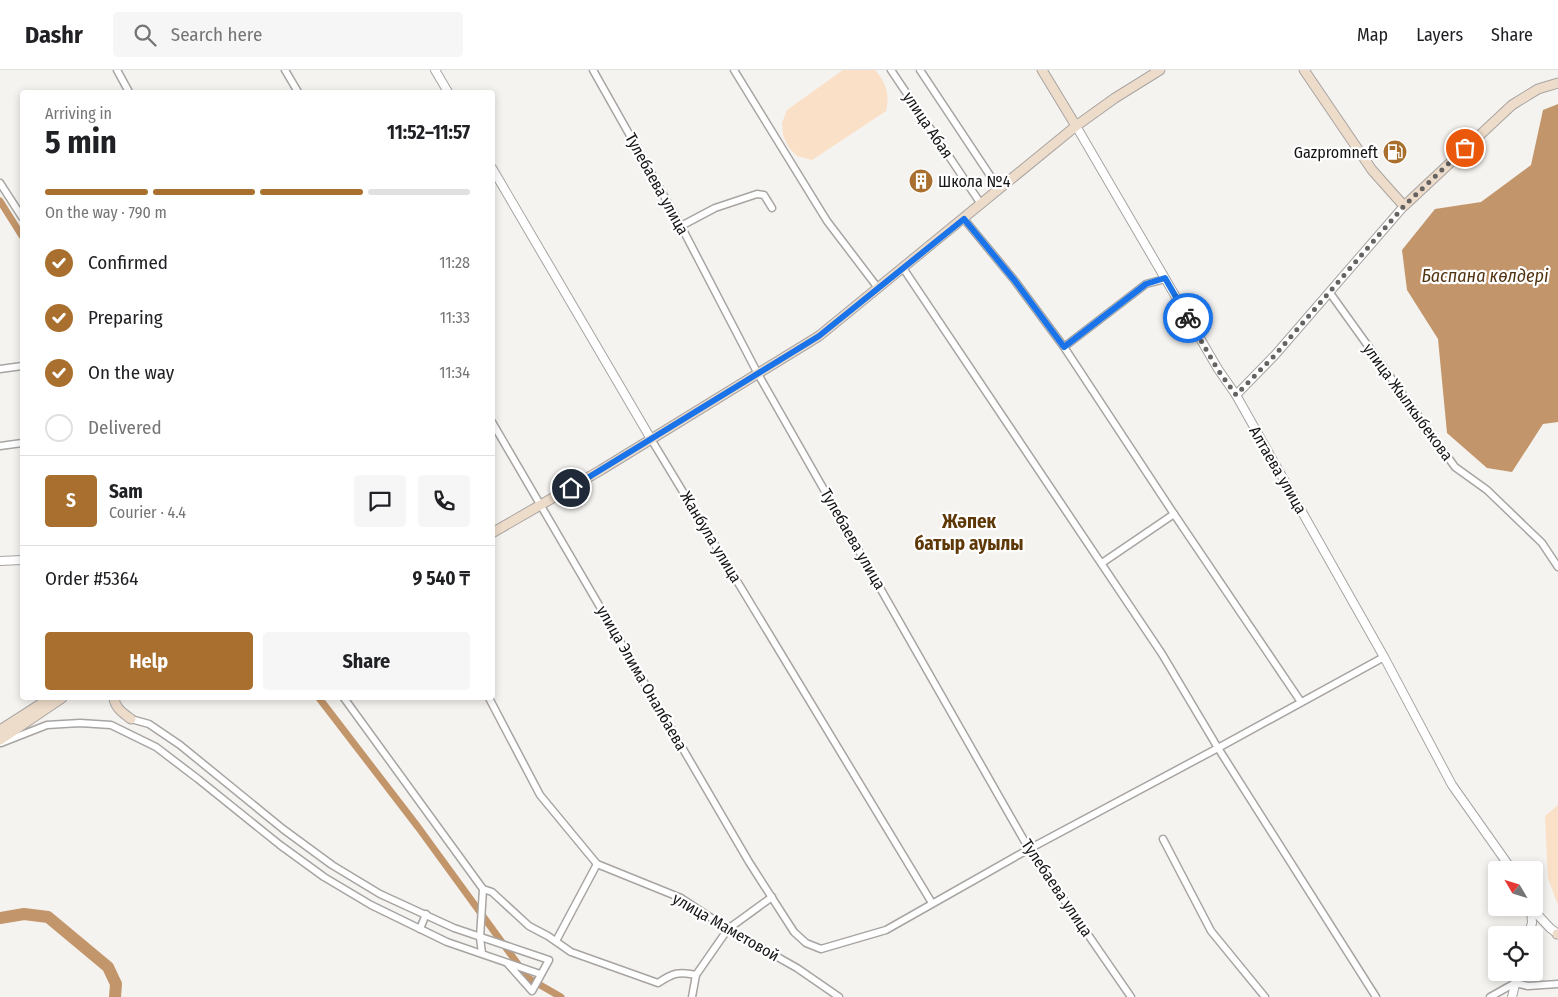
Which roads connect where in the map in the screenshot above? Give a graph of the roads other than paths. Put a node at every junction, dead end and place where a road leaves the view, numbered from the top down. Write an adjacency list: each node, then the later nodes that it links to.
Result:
1 (117, 70): 12 (street)
2 (285, 70): 13 (street)
3 (435, 70): 14 (street)
4 (593, 70): 24 (street, Тулебаева улица)
5 (734, 70): 27 (street)
6 (891, 70): 19 (street, улица Абая)
7 (920, 70): 18 (street, улица Абая)
8 (1042, 70): 15 (main road, Алтаева улица)
9 (1160, 70): 15 (main road)
10 (1304, 70): 20 (main road)
11 (1558, 83): 20 (main road)
12 (128, 90)
13 (297, 90)
14 (447, 90)
15 (1076, 126): 18 (main road); 26 (street, Алтаева улица)
16 (495, 173): 35 (street, Жанбула улица)
17 (0, 183): 22 (street)
18 (999, 189): 19 (main road)
19 (981, 204): 23 (main road)
20 (1404, 206): 28 (street)
21 (772, 208): 24 (street)
22 (20, 214)
23 (964, 219): 25 (main road); 29 (street)
24 (681, 226): 32 (street, Тулебаева улица)
25 (903, 268): 27 (main road); 43 (street)
26 (1165, 278): 29 (street); 33 (street, Алтаева улица)
27 (878, 288): 32 (main road)
28 (1330, 292): 33 (street); 44 (street, улица Жылкыбекова)
29 (1064, 347): 39 (street)
30 (20, 366): 31 (street)
31 (0, 369)
32 (758, 374): 35 (main road); 57 (street, Тулебаева улица)
33 (1236, 395): 45 (street, Алтаева улица)
34 (495, 427): 38 (street, улица Элима Оналбаева)
35 (652, 439): 38 (main road); 62 (street, Жанбула улица)
36 (20, 443): 37 (street)
37 (0, 446)
38 (541, 505): 40 (main road); 61 (street, улица Элима Оналбаева)
39 (1174, 514): 43 (street); 51 (street)
40 (495, 531)
41 (20, 560): 42 (street)
42 (0, 561)
43 (1102, 563): 55 (street)
44 (1558, 567)
45 (1384, 657): 51 (street); 58 (street, Алтаева улица)
46 (47, 700): 53 (main road)
47 (59, 700): 54 (main road)
48 (114, 700): 52 (main road)
49 (345, 700): 60 (street)
50 (489, 700): 59 (street, улица Маметовой)
51 (1301, 702): 55 (street)
52 (131, 719): 63 (street)
53 (0, 730)
54 (0, 742): 65 (street)
55 (1218, 748): 57 (street); 80 (street)
56 (1163, 839): 79 (street)
57 (1029, 848): 62 (street); 78 (street, Тулебаева улица)
58 (1506, 861)
59 (597, 864): 66 (street, улица Маметовой); 69 (street)
60 (483, 889): 68 (street); 69 (street)
61 (772, 898): 62 (street, улица Элима Оналбаева); 66 (street)
62 (932, 903)
63 (426, 914): 65 (street); 68 (street)
64 (1539, 916): 67 (street)
65 (420, 929): 70 (street)
66 (728, 929): 73 (street); 77 (street, улица Маметовой)
67 (1558, 934)
68 (480, 938): 70 (street); 72 (street)
69 (556, 941): 73 (street)
70 (482, 953): 71 (street)
71 (508, 963): 72 (street); 72 (street)
72 (540, 974)
73 (696, 975): 76 (street)
74 (1515, 983): 75 (street); 81 (street); 82 (street)
75 (1558, 984)
76 (692, 997)
77 (839, 997)
78 (1131, 997)
79 (1265, 997)
80 (1376, 997)
81 (1490, 997)
82 (1512, 997)

